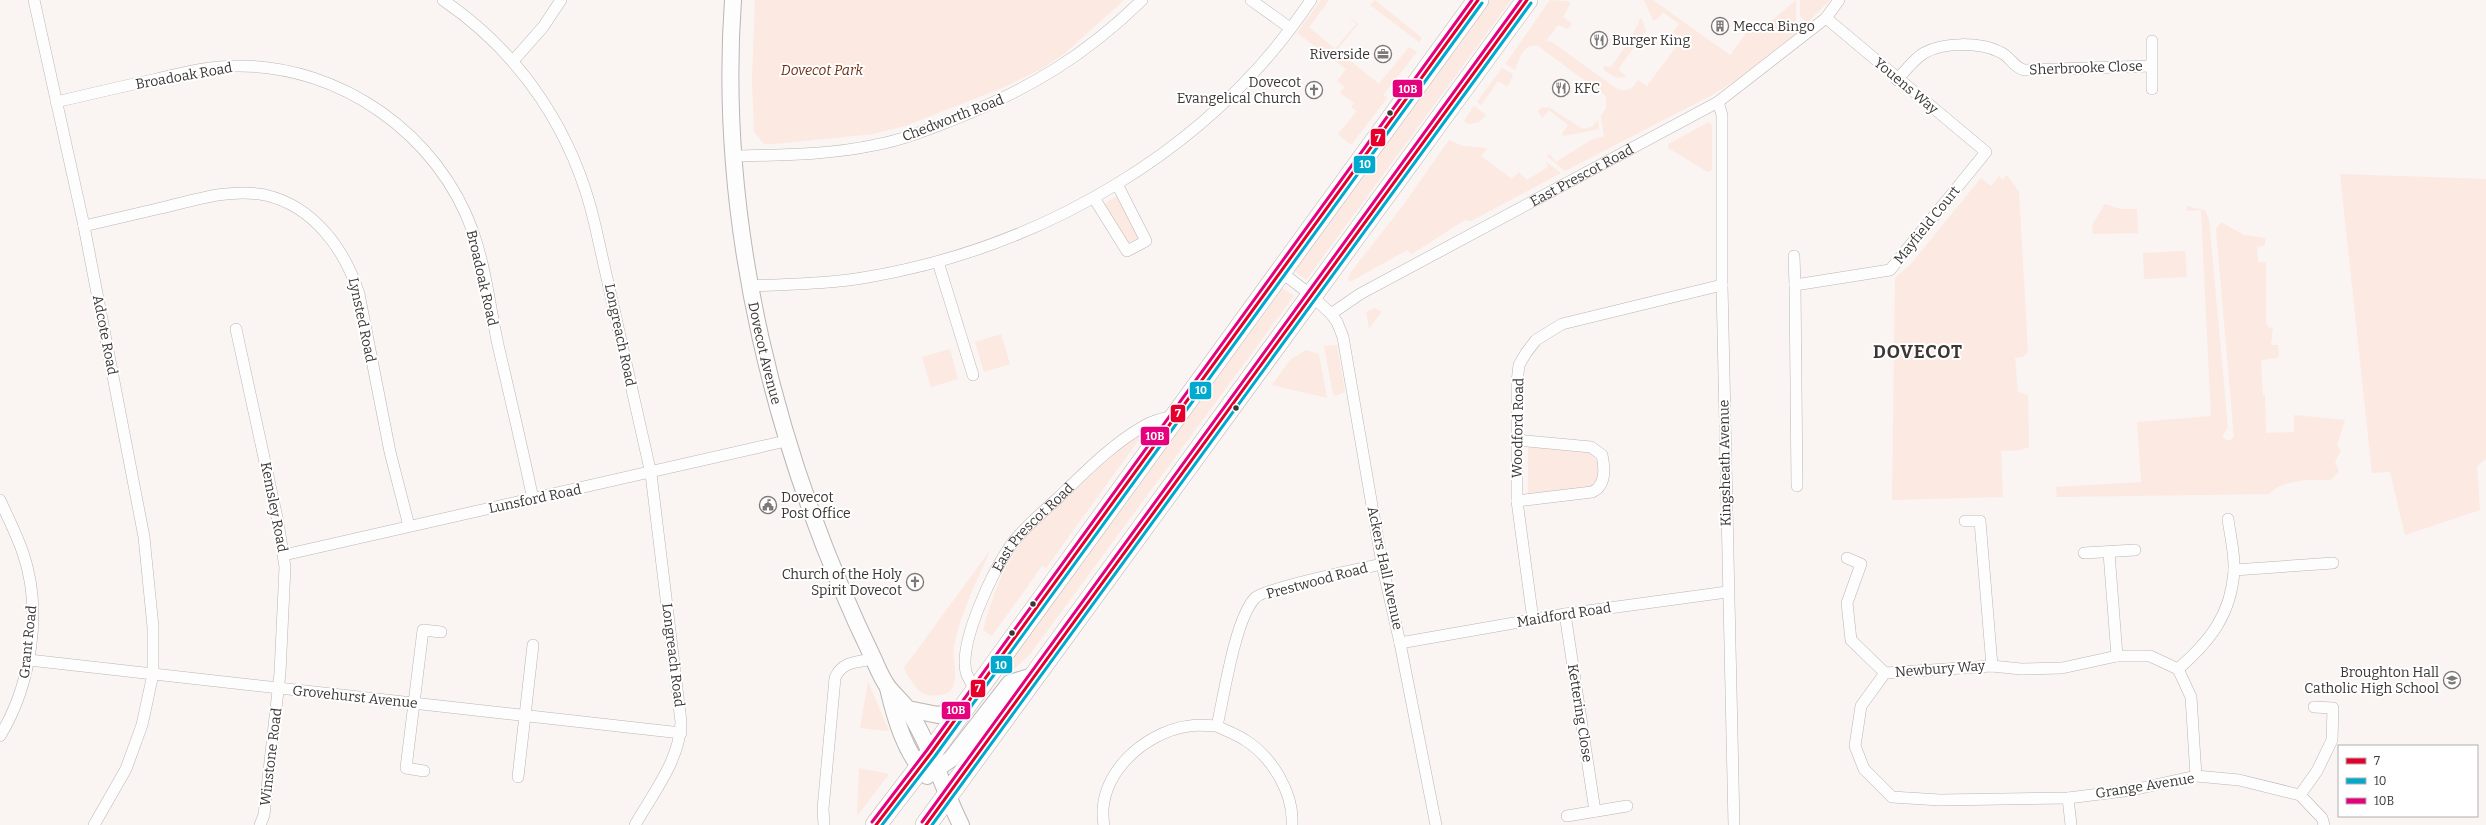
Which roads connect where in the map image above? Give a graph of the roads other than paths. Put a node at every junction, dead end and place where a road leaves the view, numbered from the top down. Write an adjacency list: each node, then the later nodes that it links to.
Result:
1 (34, 0): 18 (street, Adcote Road)
2 (443, 0): 14 (street, Longreach Road)
3 (561, 0): 14 (street)
4 (733, 0): 21 (street, Dovecot Avenue)
5 (1142, 0): 21 (street, Chedworth Road)
6 (1251, 0): 12 (street)
7 (1311, 0): 12 (street)
8 (1478, 0): 27 (highway)
9 (1527, 0): 31 (highway)
10 (1839, 0): 11 (street, East Prescot Road)
11 (1826, 18): 16 (street, Youens Way); 19 (street, East Prescot Road)
12 (1290, 28): 22 (street)
13 (2152, 41): 15 (street)
14 (513, 60): 38 (street, Longreach Road)
15 (2151, 66): 16 (street, Sherbrooke Close); 17 (street)
16 (1897, 80): 20 (street, Youens Way)
17 (2152, 90)
18 (56, 102): 24 (street, Adcote Road); 40 (street, Broadoak Road)
19 (1718, 102): 30 (street, Kingsheath Avenue); 32 (street, East Prescot Road)
20 (1986, 152): 28 (street, Mayfield Court)
21 (734, 156): 29 (street, Dovecot Avenue)
22 (1117, 184): 23 (street); 23 (street)
23 (1094, 198): 26 (street)
24 (84, 226): 45 (street, Lynsted Road); 66 (street, Adcote Road)
25 (1794, 256): 28 (street)
26 (938, 262): 29 (street); 34 (street)
27 (1281, 272): 31 (street); 35 (highway)
28 (1795, 285): 39 (street)
29 (750, 286): 37 (street, Dovecot Avenue)
30 (1722, 286): 36 (street, Woodford Road); 54 (street, Kingsheath Avenue)
31 (1312, 295): 32 (street); 67 (highway)
32 (1331, 314): 52 (street, Ackers Hall Avenue)
33 (236, 329): 49 (street, Kemsley Road)
34 (973, 375)
35 (1176, 416): 70 (highway); 70 (street, East Prescot Road)
36 (1517, 440): 42 (street, Woodford Road); 42 (street)
37 (786, 441): 38 (street, Lunsford Road); 61 (street, Dovecot Avenue)
38 (651, 474): 40 (street, Lunsford Road); 77 (street, Longreach Road)
39 (1797, 486)
40 (533, 499): 45 (street, Lunsford Road)
41 (0, 500): 62 (street, Grant Road)
42 (1517, 501): 56 (street, Woodford Road)
43 (2228, 519): 53 (street)
44 (1965, 521): 63 (street)
45 (409, 526): 49 (street, Lunsford Road)
46 (2135, 550): 48 (street)
47 (2084, 553): 48 (street)
48 (2109, 553): 60 (street)
49 (284, 555): 69 (street, Kemsley Road)
50 (1847, 558): 65 (street)
51 (2333, 563): 53 (street)
52 (1382, 564): 58 (street, Ackers Hall Avenue); 76 (street, Prestwood Road)
53 (2234, 570): 64 (street)
54 (1727, 592): 55 (street, Maidford Road); 99 (street, Kingsheath Avenue)
55 (1565, 614): 56 (street, Maidford Road); 87 (street, Kettering Close)
56 (1533, 620): 58 (street, Maidford Road)
57 (441, 632): 71 (street)
58 (1400, 643): 98 (street, Ackers Hall Avenue)
59 (533, 645): 75 (street)
60 (2117, 656): 63 (street, Newbury Way); 64 (street, Newbury Way)
61 (874, 659): 68 (street, Dovecot Avenue); 92 (street)
62 (29, 660): 66 (street, Grovehurst Avenue); 78 (street, Grant Road)
63 (1992, 666): 65 (street, Newbury Way)
64 (2178, 669): 81 (street)
65 (1885, 673): 85 (street, Newbury Way)
66 (153, 674): 69 (street, Grovehurst Avenue); 89 (street, Adcote Road)
67 (1036, 674): 79 (street); 84 (highway)
68 (888, 687): 73 (street, Dovecot Avenue); 79 (street, Dovecot Avenue)
69 (279, 688): 71 (street, Grovehurst Avenue); 90 (street, Winstone Road)
70 (976, 690): 74 (highway)
71 (413, 704): 75 (street, Grovehurst Avenue); 80 (street)
72 (2314, 707): 83 (street)
73 (908, 709): 74 (street); 79 (street, Dovecot Avenue)
74 (962, 709): 79 (highway)
75 (526, 716): 77 (street, Grovehurst Avenue); 82 (street)
76 (1217, 726): 96 (street); 97 (street)
77 (681, 728): 91 (street)
78 (0, 736)
79 (929, 763): 84 (street); 93 (highway)
80 (424, 771)
81 (2196, 776): 83 (street, Grange Avenue); 85 (street, Grange Avenue)
82 (518, 777)
83 (2300, 795): 101 (street)
84 (946, 796): 94 (highway); 95 (street)
85 (2068, 798): 100 (street)
86 (1627, 806): 87 (street)
87 (1595, 811): 88 (street)
88 (1567, 816)
89 (94, 825)
90 (260, 825)
91 (635, 825)
92 (824, 825)
93 (876, 825)
94 (926, 825)
95 (961, 825)
96 (1104, 825)
97 (1292, 825)
98 (1436, 825)
99 (1734, 825)
100 (2071, 825)
101 (2324, 825)

